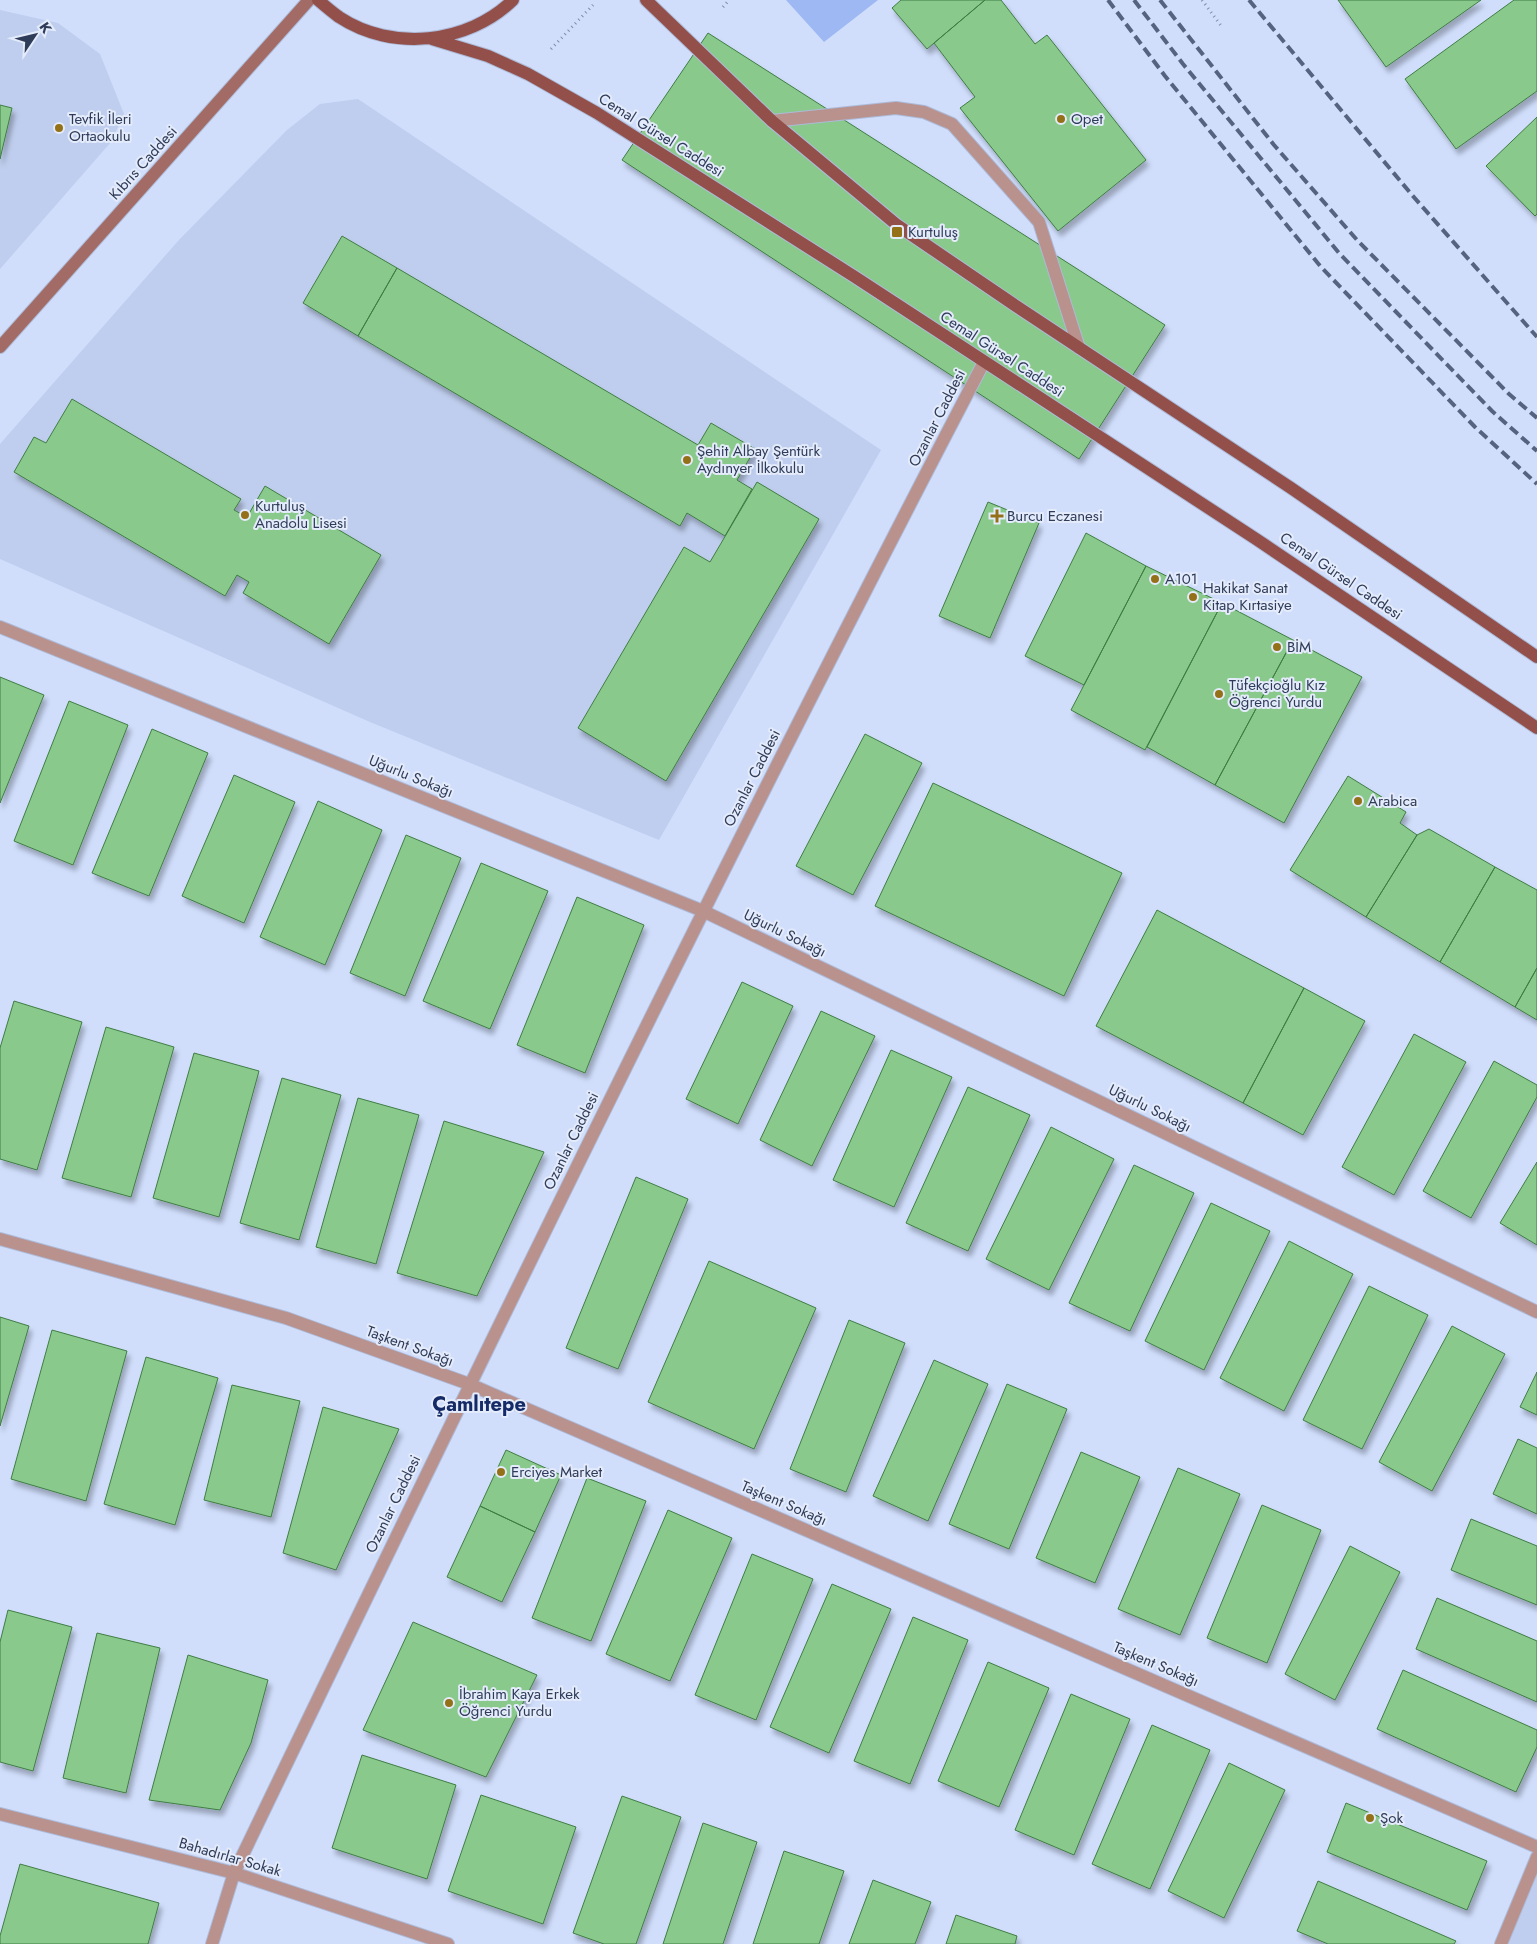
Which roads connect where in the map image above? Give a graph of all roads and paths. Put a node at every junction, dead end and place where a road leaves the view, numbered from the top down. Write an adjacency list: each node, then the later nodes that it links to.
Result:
1 (309, 0): 13 (main road, Kıbrıs Caddesi)
2 (318, 0): 10 (main road)
3 (513, 0): 10 (main road)
4 (646, 0): 12 (main road)
5 (729, 0): 8 (path)
6 (1202, 0): 9 (path)
7 (593, 5): 11 (path)
8 (723, 7)
9 (1222, 27)
10 (432, 39): 15 (main road, Cemal Gürsel Caddesi)
11 (551, 48)
12 (772, 121): 14 (main road); 14 (street)
13 (0, 347)
14 (1079, 348): 17 (main road)
15 (984, 362): 18 (main road, Cemal Gürsel Caddesi); 19 (street, Ozanlar Caddesi)
16 (0, 627): 19 (street, Uğurlu Sokağı)
17 (1537, 657)
18 (1537, 728)
19 (703, 911): 21 (street, Uğurlu Sokağı); 22 (street, Ozanlar Caddesi)
20 (0, 1239): 22 (street, Taşkent Sokağı)
21 (1537, 1312)
22 (469, 1384): 24 (street, Taşkent Sokağı); 26 (street, Ozanlar Caddesi)
23 (0, 1814): 26 (street, Bahadırlar Sokak)
24 (1537, 1847)
25 (1537, 1857): 29 (street)
26 (234, 1873): 27 (street, Ozanlar Caddesi); 28 (street, Bahadırlar Sokak)
27 (212, 1944)
28 (448, 1944)
29 (1501, 1944)

